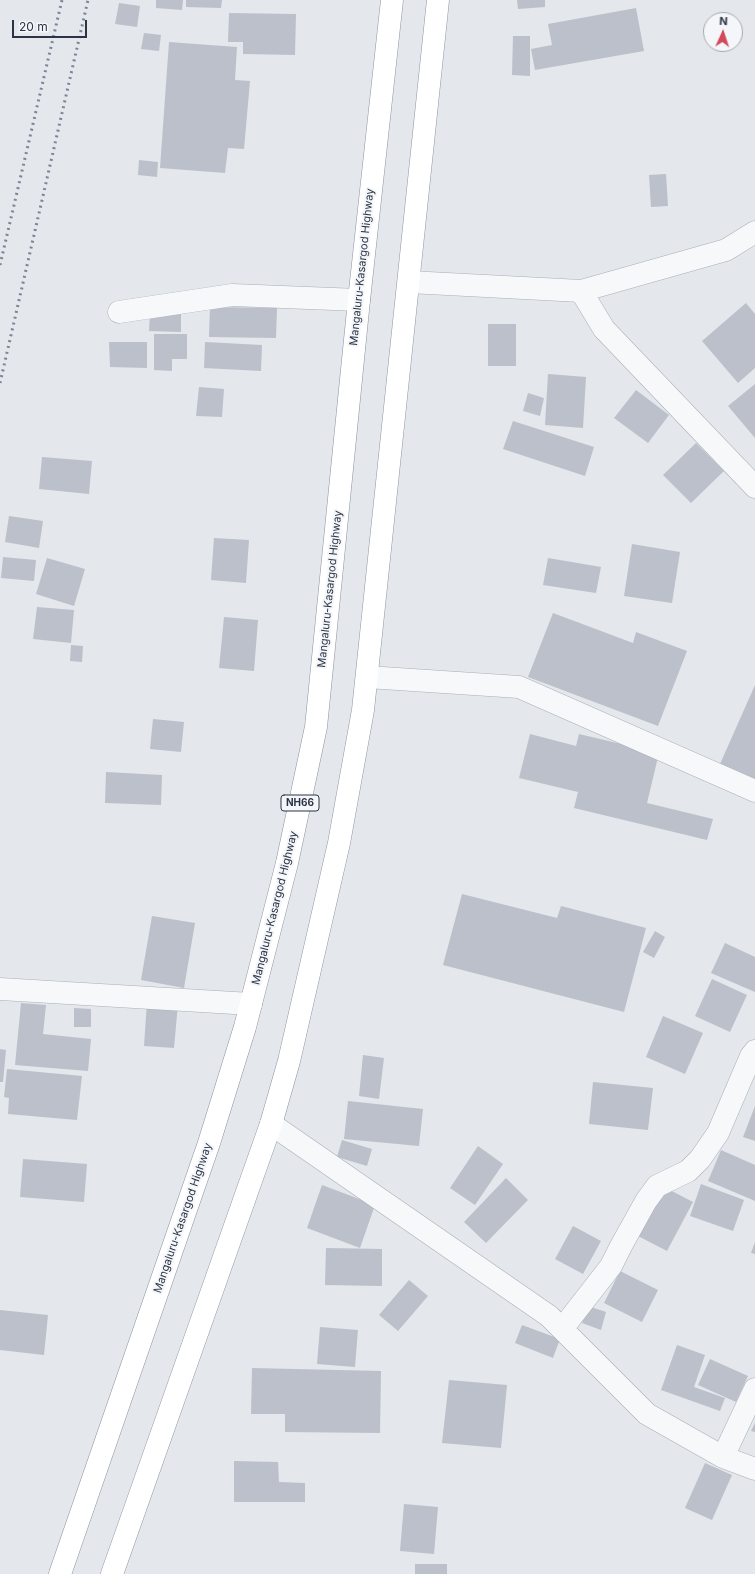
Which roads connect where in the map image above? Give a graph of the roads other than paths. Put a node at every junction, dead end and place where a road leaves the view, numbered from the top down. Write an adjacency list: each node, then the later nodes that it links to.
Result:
1 (392, 0): 6 (highway, Mangaluru-Kasargod Highway / NH66)
2 (438, 0): 4 (highway)
3 (755, 232): 5 (street)
4 (409, 282): 5 (street); 9 (highway)
5 (581, 291): 8 (street)
6 (358, 300): 7 (street); 12 (highway, Mangaluru-Kasargod Highway / NH66)
7 (119, 312)
8 (755, 487)
9 (367, 677): 10 (street); 14 (highway)
10 (755, 791)
11 (0, 989): 12 (street)
12 (251, 1004): 19 (highway, Mangaluru-Kasargod Highway / NH66)
13 (755, 1051): 15 (street)
14 (271, 1124): 15 (street); 20 (highway)
15 (562, 1329): 17 (street)
16 (755, 1389): 17 (street)
17 (723, 1457): 18 (street)
18 (755, 1469)
19 (60, 1574)
20 (112, 1574)

